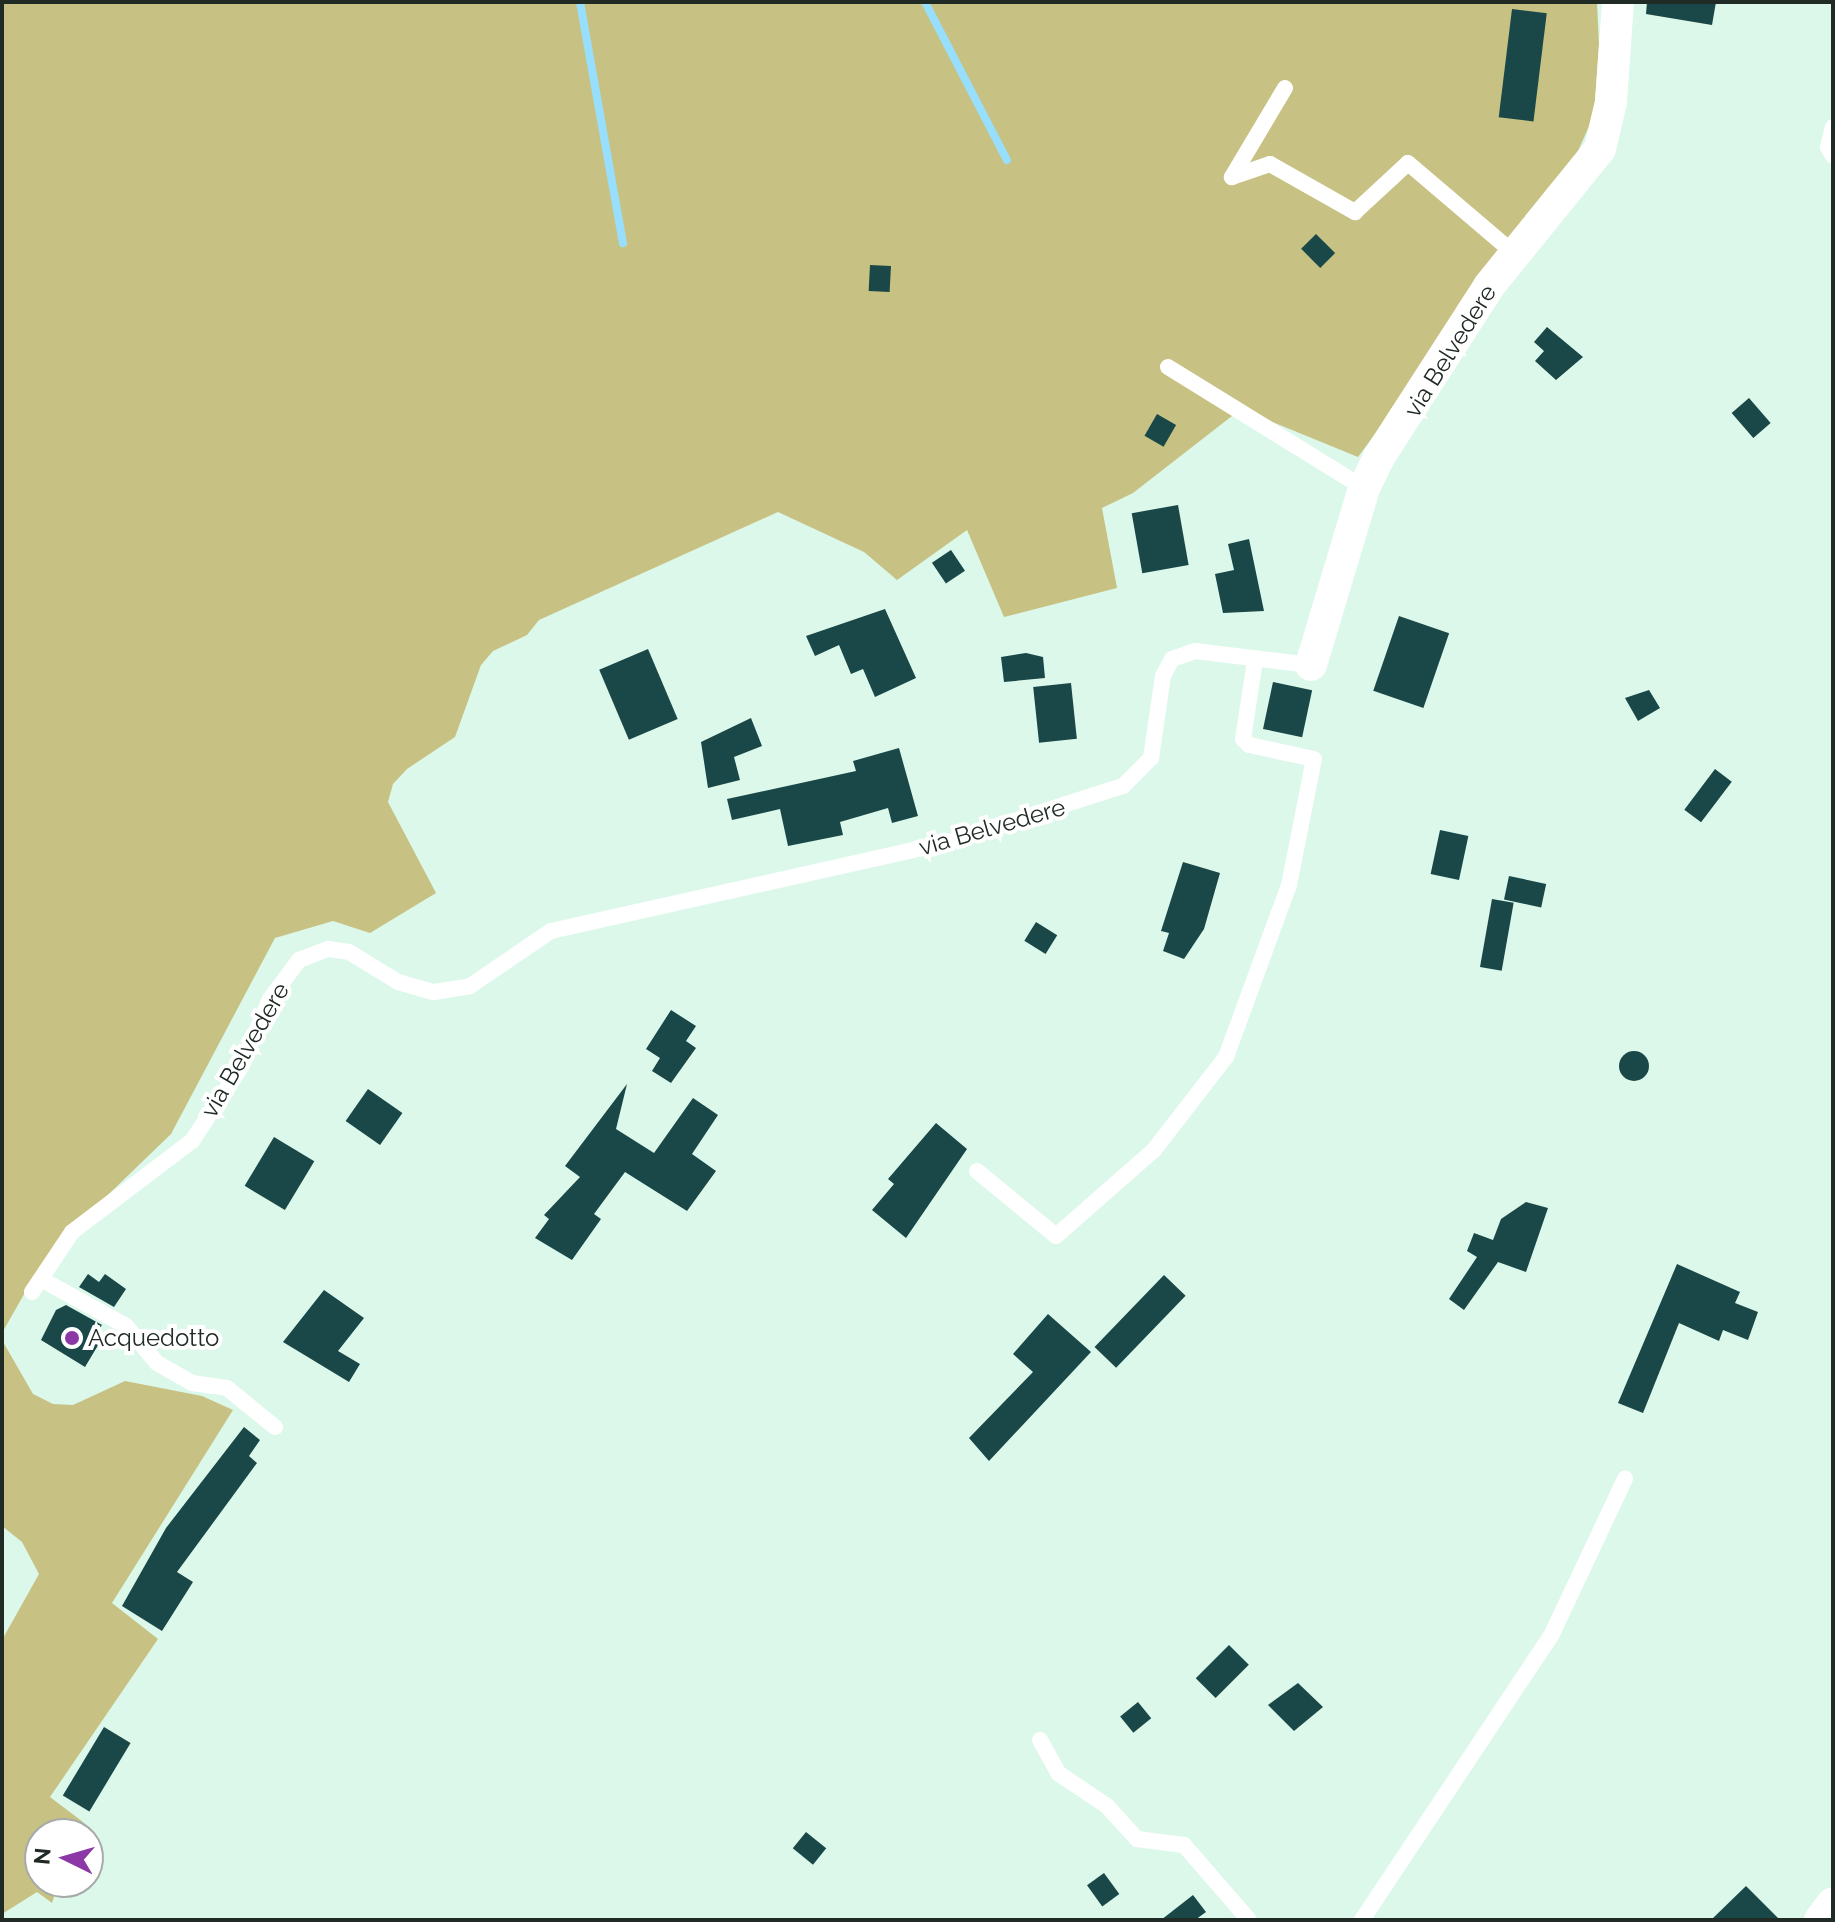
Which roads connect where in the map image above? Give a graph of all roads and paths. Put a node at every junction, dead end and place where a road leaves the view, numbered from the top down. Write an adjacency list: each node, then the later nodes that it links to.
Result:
1 (1618, 2): 5 (street, via Belvedere)
2 (1285, 88): 5 (lane)
3 (1833, 127): 4 (lane)
4 (1833, 156)
5 (1515, 254): 7 (street, via Belvedere)
6 (1168, 367): 7 (lane)
7 (1364, 488): 9 (street, via Belvedere)
8 (1255, 661): 9 (lane, via Belvedere); 10 (lane); 11 (lane, via Belvedere)
9 (1311, 665)
10 (977, 1171)
11 (275, 1427)
12 (1625, 1479): 16 (lane)
13 (1040, 1740): 15 (lane)
14 (1833, 1903): 17 (street)
15 (1249, 1920)
16 (1362, 1920)
17 (1820, 1920)

